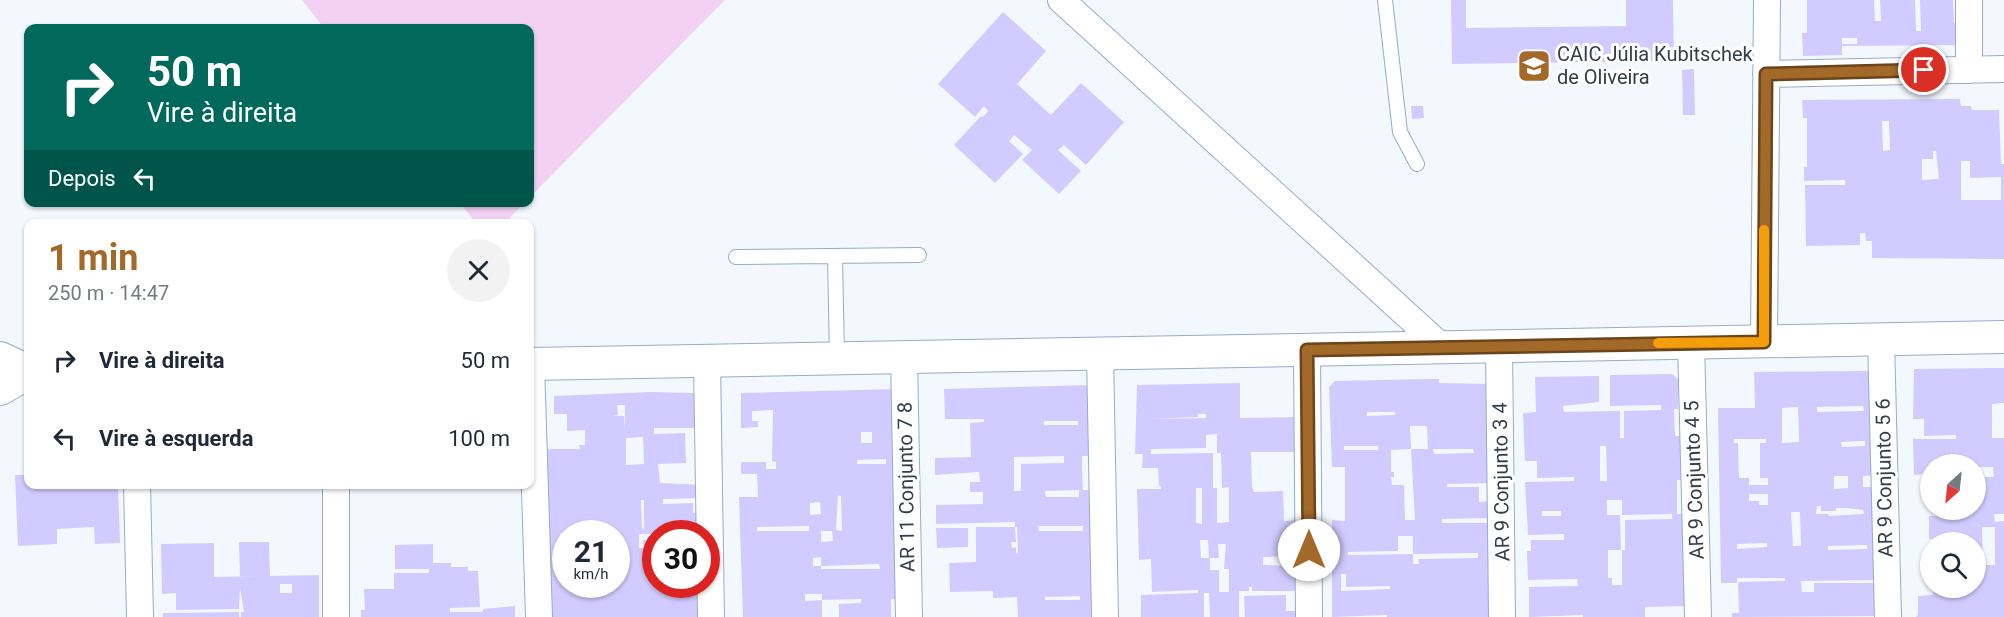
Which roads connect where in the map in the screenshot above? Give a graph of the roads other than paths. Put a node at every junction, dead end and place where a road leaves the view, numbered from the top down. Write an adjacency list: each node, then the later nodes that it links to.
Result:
1 (1061, 0): 17 (street)
2 (1385, 0): 8 (lane)
3 (1767, 0): 7 (street)
4 (1969, 0): 6 (street)
5 (2004, 69): 6 (street)
6 (1969, 70): 7 (street)
7 (1766, 74): 14 (street)
8 (1417, 164)
9 (919, 255): 10 (lane)
10 (835, 256): 11 (lane); 22 (lane)
11 (736, 257)
12 (2004, 337): 13 (street)
13 (1881, 339): 14 (street); 40 (street, AR 9 Conjunto 5 6)
14 (1764, 342): 15 (street)
15 (1690, 343): 16 (street); 39 (street, AR 9 Conjunto 4 5)
16 (1499, 346): 17 (street); 38 (street, AR 9 Conjunto 3 4)
17 (1442, 347): 18 (street)
18 (1307, 350): 19 (street); 37 (street)
19 (1100, 354): 21 (street); 36 (street)
20 (0, 357): 25 (street)
21 (904, 357): 22 (street); 35 (street, AR 11 Conjunto 7 8)
22 (837, 358): 23 (street)
23 (707, 361): 24 (street); 34 (street)
24 (534, 364)
25 (24, 370)
26 (24, 374): 27 (street)
27 (0, 389)
28 (534, 476): 33 (street)
29 (137, 489): 31 (street)
30 (336, 489): 32 (street)
31 (140, 617)
32 (336, 617)
33 (539, 617)
34 (711, 617)
35 (909, 617)
36 (1105, 617)
37 (1309, 617)
38 (1502, 617)
39 (1698, 617)
40 (1888, 617)

